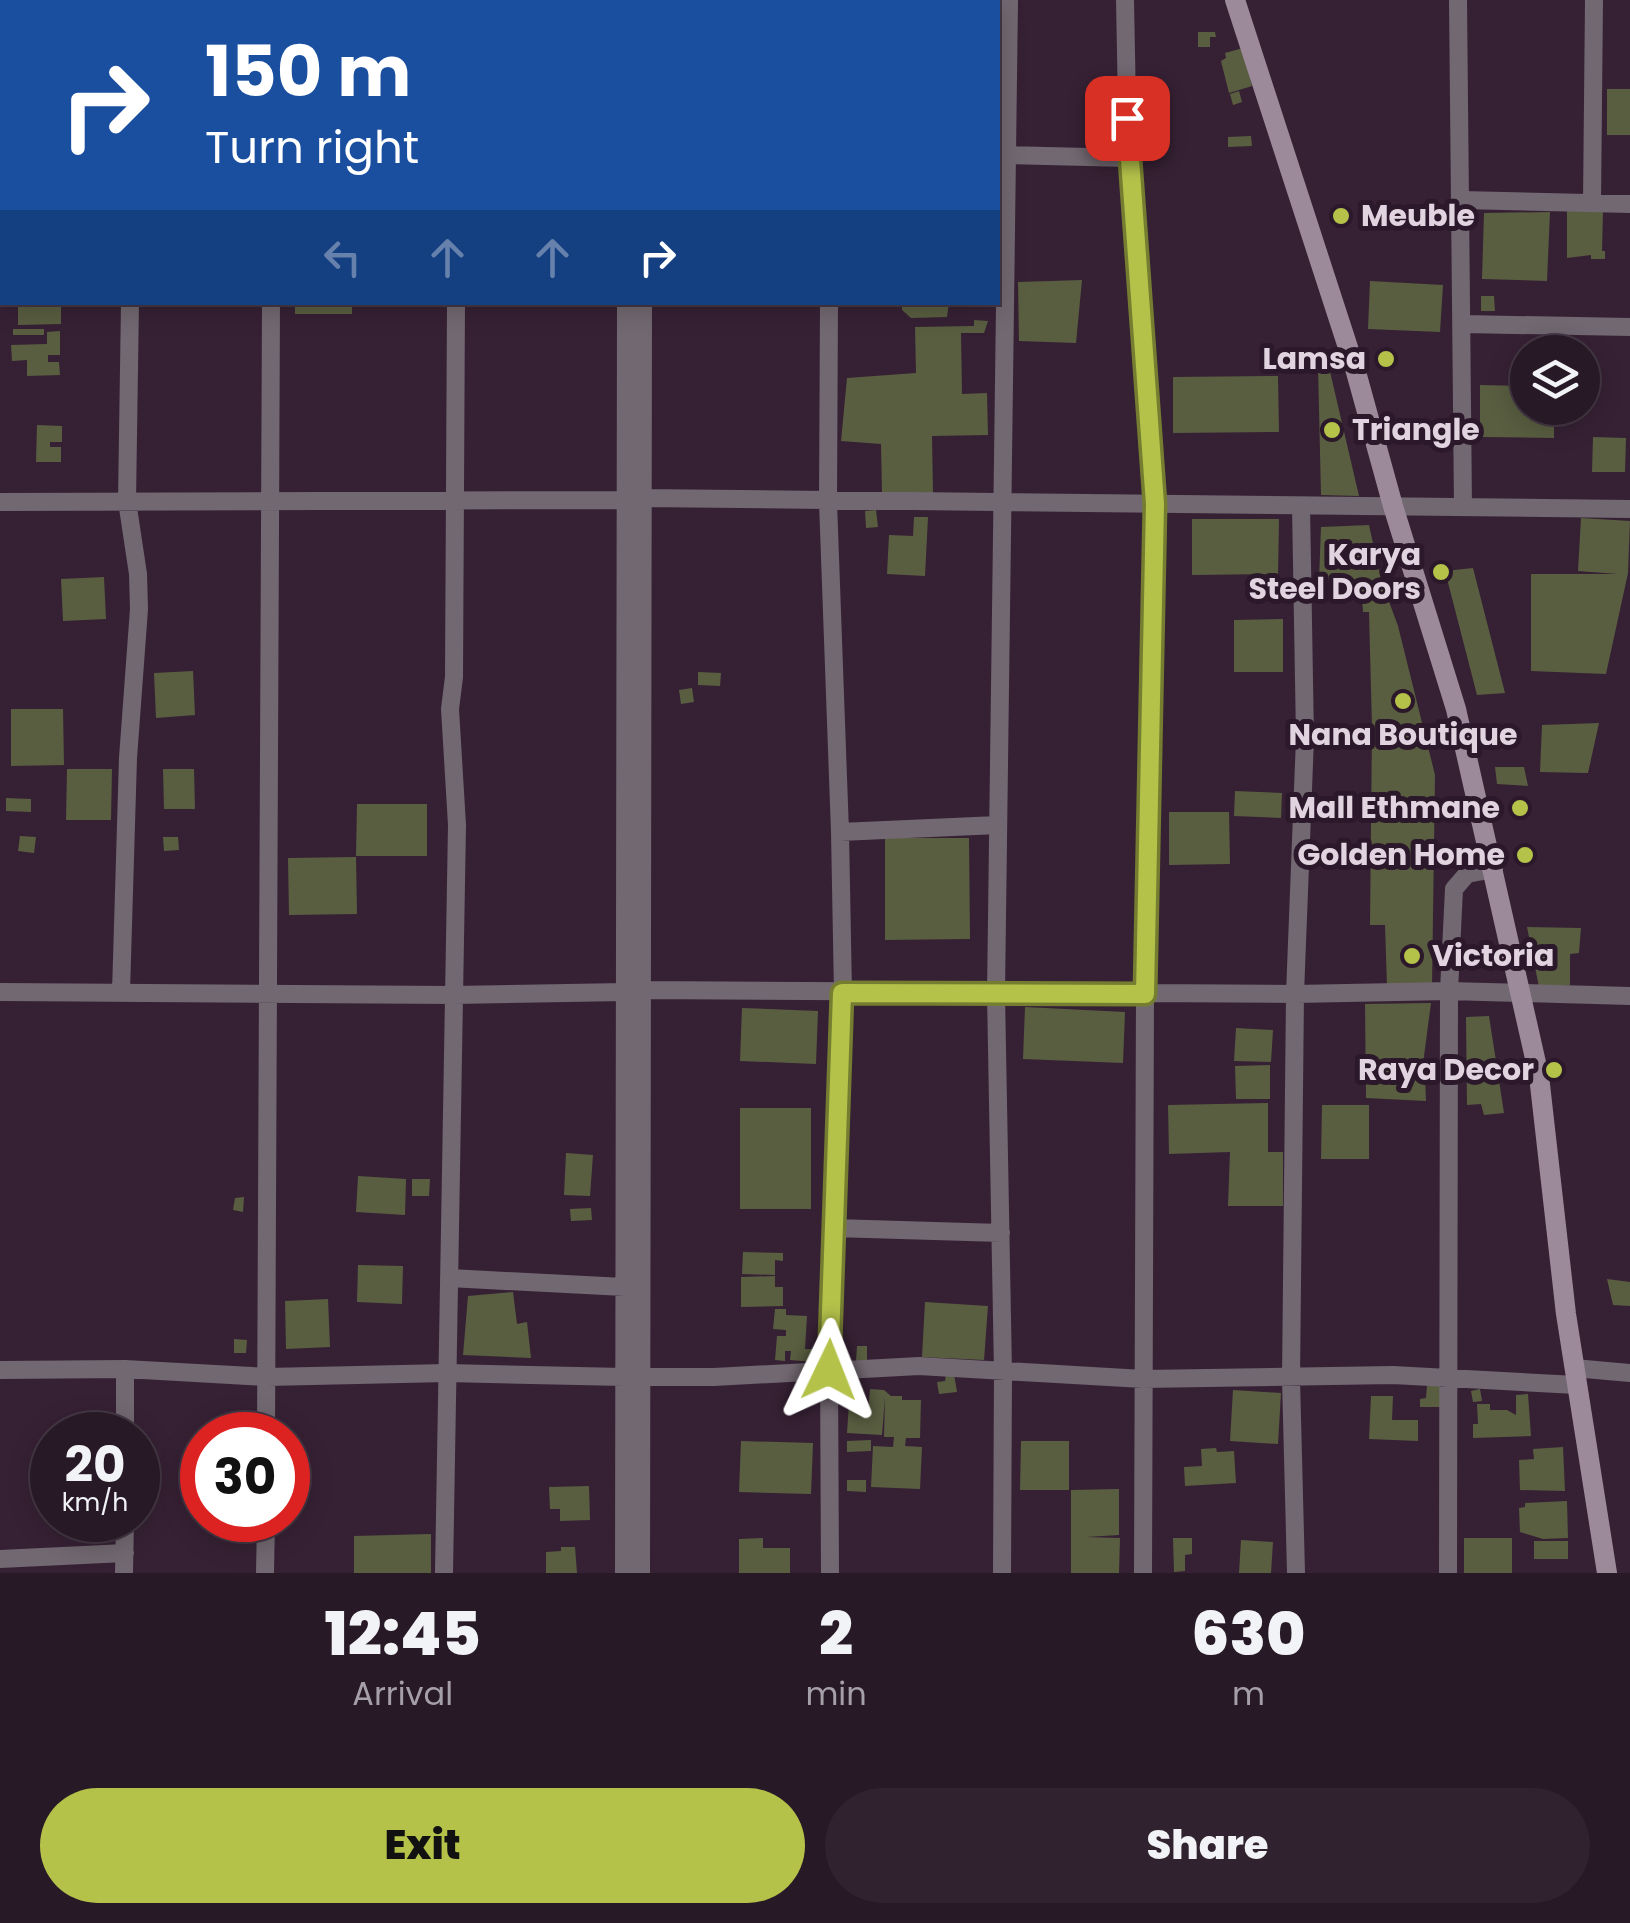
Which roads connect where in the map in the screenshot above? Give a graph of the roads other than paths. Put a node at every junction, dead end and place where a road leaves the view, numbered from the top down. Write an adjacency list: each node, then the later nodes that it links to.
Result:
1 (1009, 0): 6 (street)
2 (1125, 0): 7 (street)
3 (1235, 0): 28 (street)
4 (1458, 0): 8 (street)
5 (1594, 0): 9 (street)
6 (1007, 155): 7 (street); 22 (street)
7 (1128, 158): 26 (street)
8 (1461, 200): 9 (street); 17 (street)
9 (1592, 203): 10 (street)
10 (1630, 204)
11 (130, 305): 24 (street)
12 (271, 305): 20 (street)
13 (456, 305): 21 (street)
14 (626, 305): 19 (street)
15 (643, 305): 19 (street)
16 (829, 305): 25 (street)
17 (1463, 324): 18 (street); 29 (street)
18 (1630, 327)
19 (634, 499): 21 (street); 25 (street); 34 (street)
20 (270, 501): 21 (street); 24 (street); 38 (street)
21 (454, 501): 40 (street)
22 (1002, 501): 25 (street); 26 (street); 31 (street)
23 (0, 502): 24 (street)
24 (127, 502): 37 (street)
25 (828, 502): 32 (street)
26 (1155, 504): 27 (street); 42 (street)
27 (1302, 506): 28 (street); 43 (street)
28 (1393, 506): 29 (street); 33 (street)
29 (1463, 507): 30 (street)
30 (1630, 509)
31 (998, 825): 32 (street); 41 (street)
32 (840, 832): 39 (street)
33 (1494, 870): 35 (street); 44 (street)
34 (633, 991): 39 (street); 40 (street); 49 (street); 57 (street)
35 (1449, 991): 43 (street); 44 (street); 59 (street)
36 (0, 992): 37 (street)
37 (121, 992): 38 (street)
38 (268, 992): 40 (street); 56 (street)
39 (842, 993): 41 (street); 46 (street)
40 (454, 994): 48 (street)
41 (996, 994): 42 (street); 47 (street)
42 (1145, 994): 43 (street); 60 (street)
43 (1295, 994): 61 (street)
44 (1522, 994): 45 (street); 58 (street)
45 (1630, 996)
46 (834, 1228): 47 (street); 52 (street)
47 (1001, 1233): 53 (street)
48 (449, 1278): 49 (street); 54 (street)
49 (624, 1287): 57 (street)
50 (125, 1369): 51 (street); 56 (street); 62 (street)
51 (0, 1370)
52 (829, 1370): 53 (street); 57 (street); 73 (street)
53 (1004, 1372): 60 (street); 74 (street)
54 (447, 1373): 56 (street); 57 (street); 70 (street)
55 (1630, 1373): 58 (street)
56 (266, 1377): 63 (street)
57 (633, 1377): 71 (street); 72 (street)
58 (1575, 1377): 59 (street); 78 (street)
59 (1450, 1378): 61 (street); 77 (street)
60 (1143, 1379): 61 (street); 75 (street)
61 (1291, 1379): 76 (street)
62 (125, 1412)
63 (266, 1412)
64 (124, 1542): 66 (street)
65 (266, 1542): 69 (street)
66 (124, 1553): 67 (street); 68 (street)
67 (0, 1559)
68 (124, 1573)
69 (266, 1573)
70 (444, 1573)
71 (624, 1573)
72 (641, 1573)
73 (830, 1573)
74 (1002, 1573)
75 (1143, 1573)
76 (1296, 1573)
77 (1448, 1573)
78 (1607, 1573)

